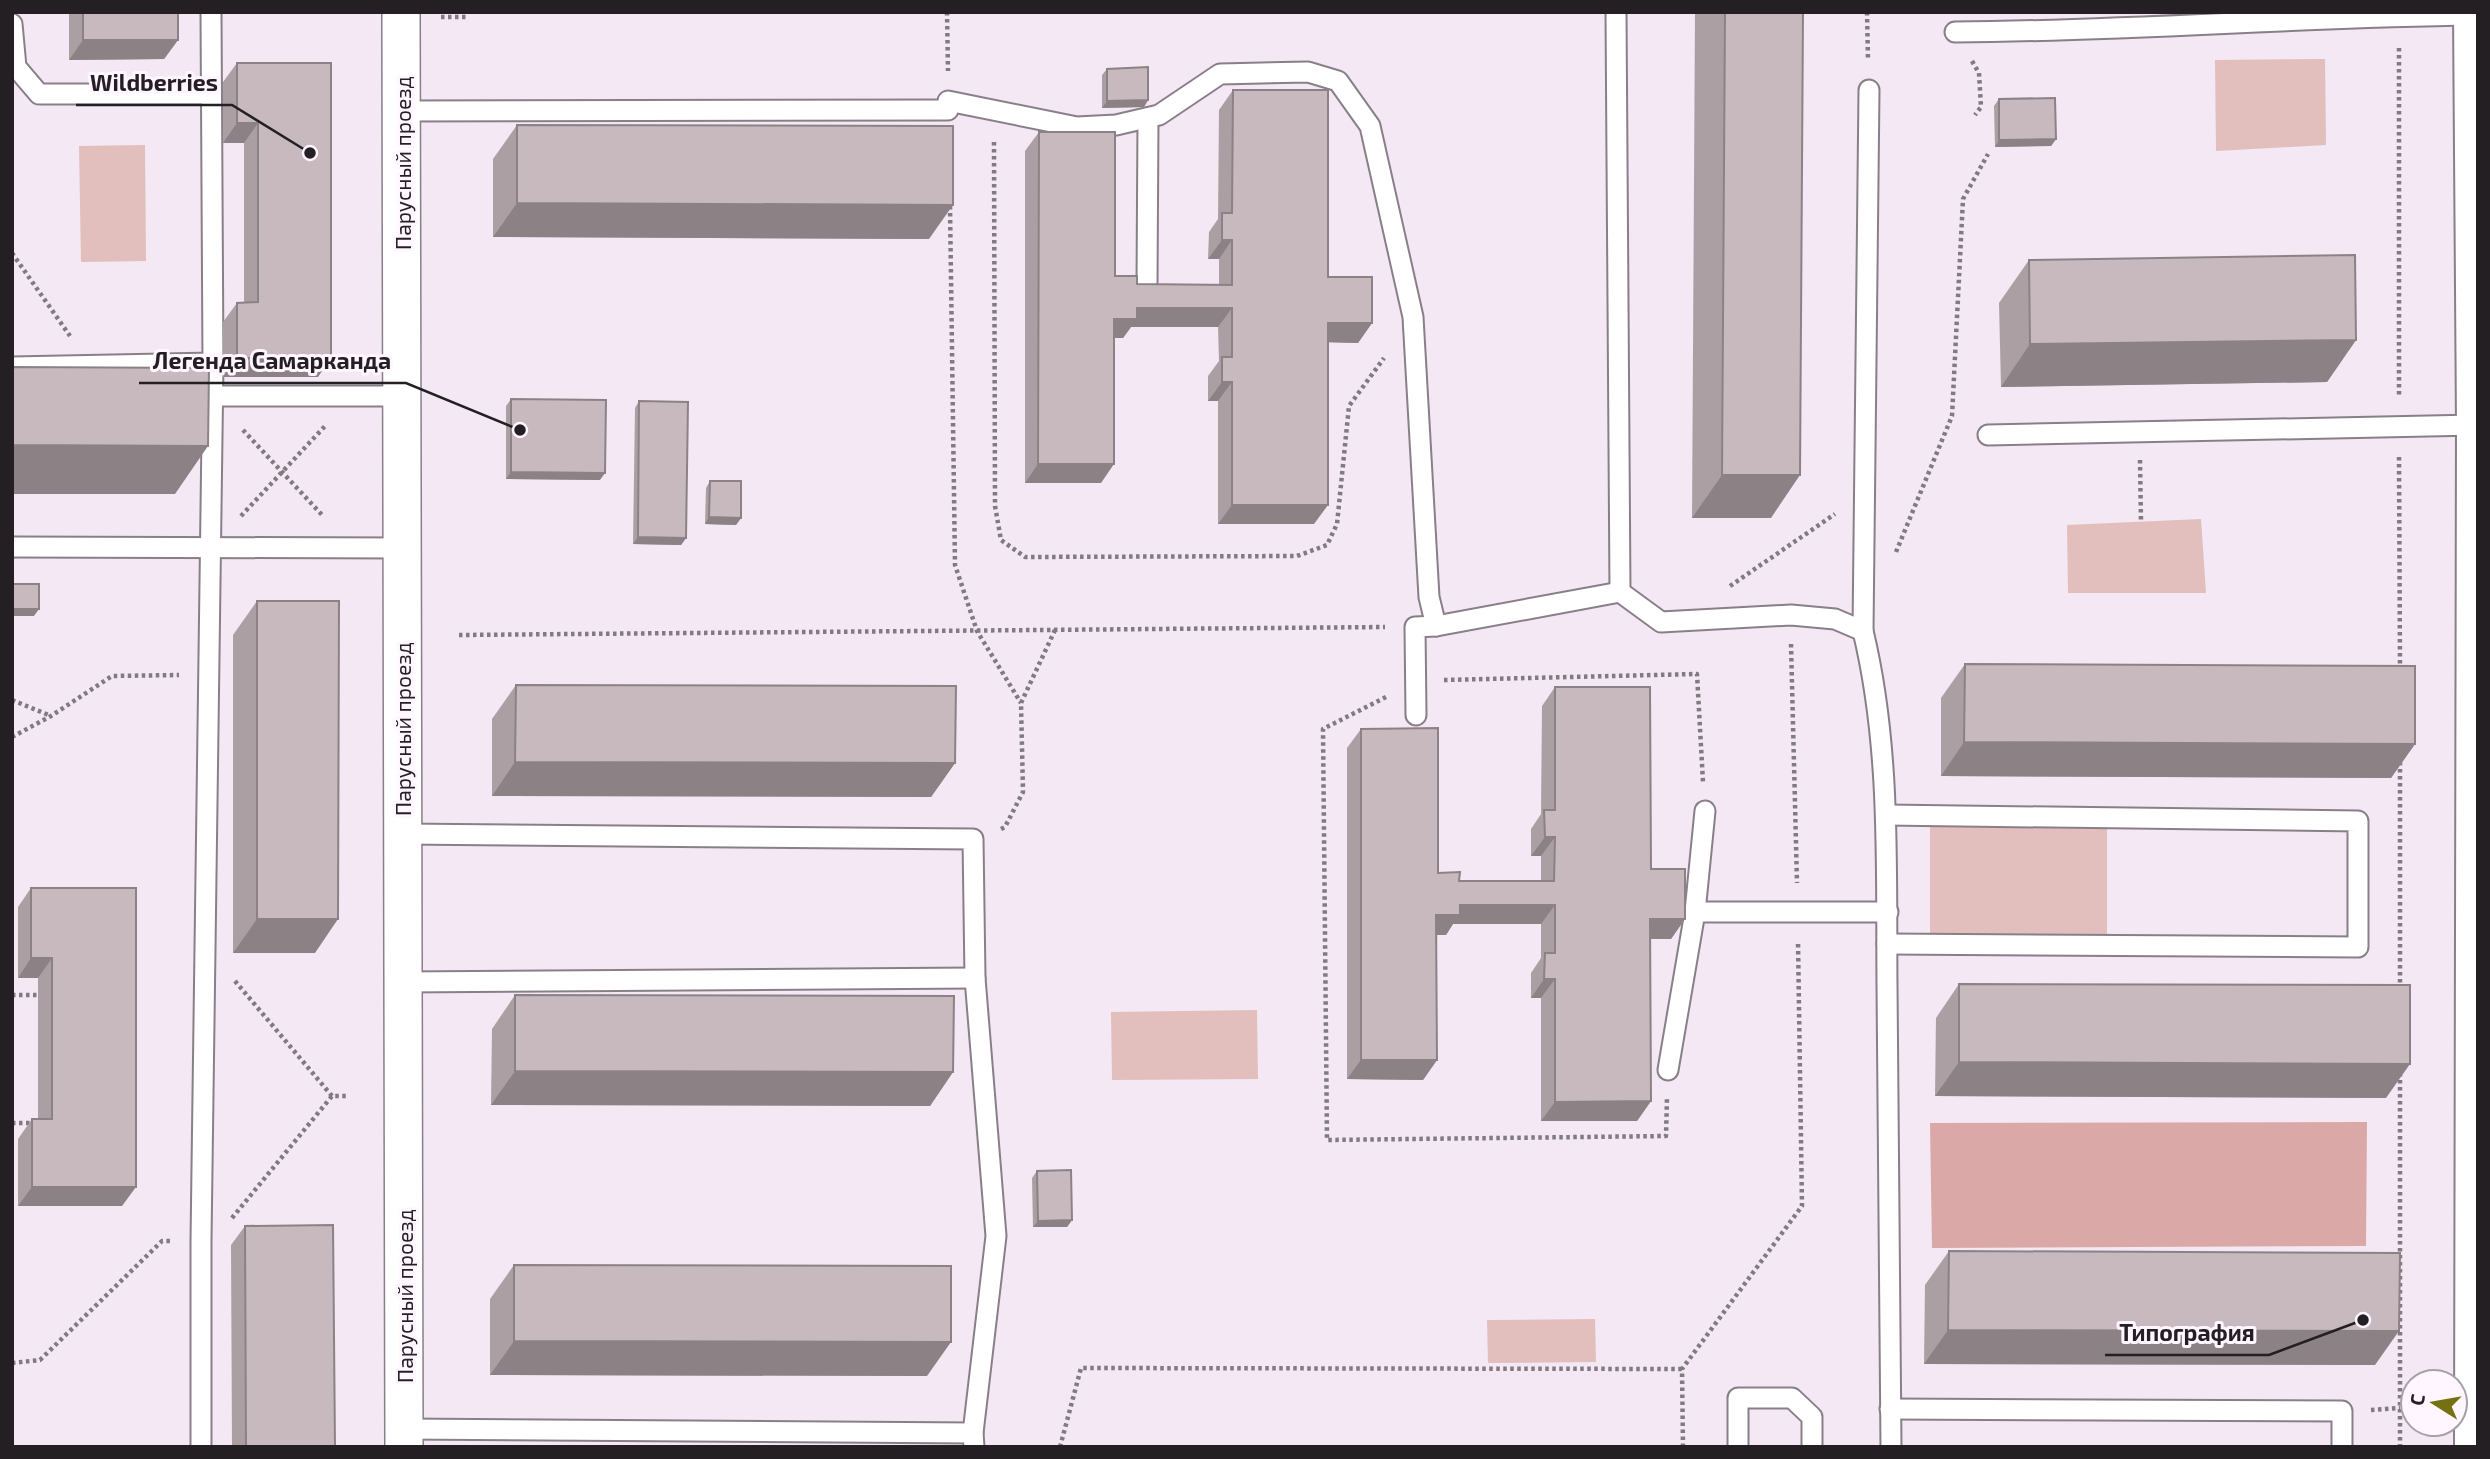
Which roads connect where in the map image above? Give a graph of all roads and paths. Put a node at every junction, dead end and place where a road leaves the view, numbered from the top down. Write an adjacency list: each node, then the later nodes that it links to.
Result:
1 (211, 12): 13 (lane)
2 (401, 12): 16 (street, Парусный проезд)
3 (947, 12): 14 (path)
4 (1616, 12): 41 (lane)
5 (1867, 12): 12 (path)
6 (2473, 13): 7 (lane); 29 (main road)
7 (2399, 16): 11 (lane); 30 (path)
8 (436, 17): 9 (path)
9 (468, 17)
10 (12, 24): 13 (lane)
11 (1955, 32)
12 (1869, 90): 34 (lane)
13 (210, 94): 23 (lane)
14 (948, 105): 15 (lane); 16 (lane)
15 (994, 110): 17 (lane); 22 (path)
16 (402, 111): 27 (street, Парусный проезд)
17 (1148, 118): 21 (lane); 22 (lane)
18 (1988, 154): 40 (path)
19 (949, 192): 47 (path)
20 (12, 253): 24 (path)
21 (1147, 285)
22 (1413, 317): 44 (lane)
23 (213, 363): 24 (lane); 28 (lane)
24 (91, 365): 25 (lane)
25 (12, 367)
26 (353, 396): 27 (lane); 28 (lane); 33 (path)
27 (402, 396): 39 (street, Парусный проезд)
28 (213, 397): 33 (path); 37 (lane)
29 (2476, 425): 30 (lane); 93 (main road)
30 (2399, 426): 31 (lane); 50 (path)
31 (2139, 432): 32 (lane); 35 (path)
32 (1988, 435)
33 (282, 472): 37 (path); 38 (path)
34 (1864, 494): 43 (path); 48 (lane)
35 (2141, 522)
36 (12, 547): 37 (lane)
37 (211, 548): 38 (lane); 51 (lane)
38 (352, 548): 39 (lane)
39 (402, 548): 61 (street, Парусный проезд)
40 (1894, 555)
41 (1620, 592): 43 (lane); 44 (lane)
42 (1791, 615): 43 (lane); 48 (lane); 64 (path)
43 (1679, 621)
44 (1436, 626): 45 (lane)
45 (1415, 627): 46 (path); 52 (lane)
46 (1055, 630): 47 (path); 54 (path)
47 (977, 631): 49 (path); 54 (path)
48 (1863, 631): 60 (lane)
49 (458, 635)
50 (2400, 670)
51 (209, 675): 56 (path); 67 (lane)
52 (1416, 681): 55 (lane); 59 (path); 74 (path)
53 (12, 699): 56 (path)
54 (1021, 704): 62 (path)
55 (1416, 715)
56 (51, 716): 57 (path)
57 (12, 737)
58 (2400, 751): 72 (path)
59 (1705, 811): 63 (lane)
60 (1886, 815): 65 (lane); 66 (lane)
61 (403, 834): 62 (lane); 69 (street, Парусный проезд)
62 (972, 839): 68 (lane)
63 (1695, 912): 64 (lane); 74 (lane)
64 (1797, 912): 65 (lane); 81 (path)
65 (1888, 912): 66 (lane)
66 (1887, 944): 82 (lane)
67 (205, 960): 75 (path); 79 (lane)
68 (975, 978): 69 (lane); 84 (lane)
69 (403, 982): 83 (street, Парусный проезд)
70 (12, 995): 71 (path)
71 (38, 995)
72 (2400, 999)
73 (2400, 1068): 92 (path)
74 (1668, 1070)
75 (332, 1096): 76 (path); 79 (path)
76 (348, 1096)
77 (12, 1123): 78 (path)
78 (38, 1123)
79 (201, 1241): 80 (path); 85 (lane)
80 (12, 1363)
81 (1682, 1368): 86 (path); 87 (path)
82 (1890, 1409): 90 (lane); 91 (lane)
83 (404, 1438): 84 (lane)
84 (974, 1440)
85 (201, 1447)
86 (1060, 1447)
87 (1683, 1447)
88 (1738, 1447): 89 (lane)
89 (1812, 1447)
90 (1891, 1447)
91 (2342, 1447)
92 (2400, 1447)
93 (2474, 1447)

